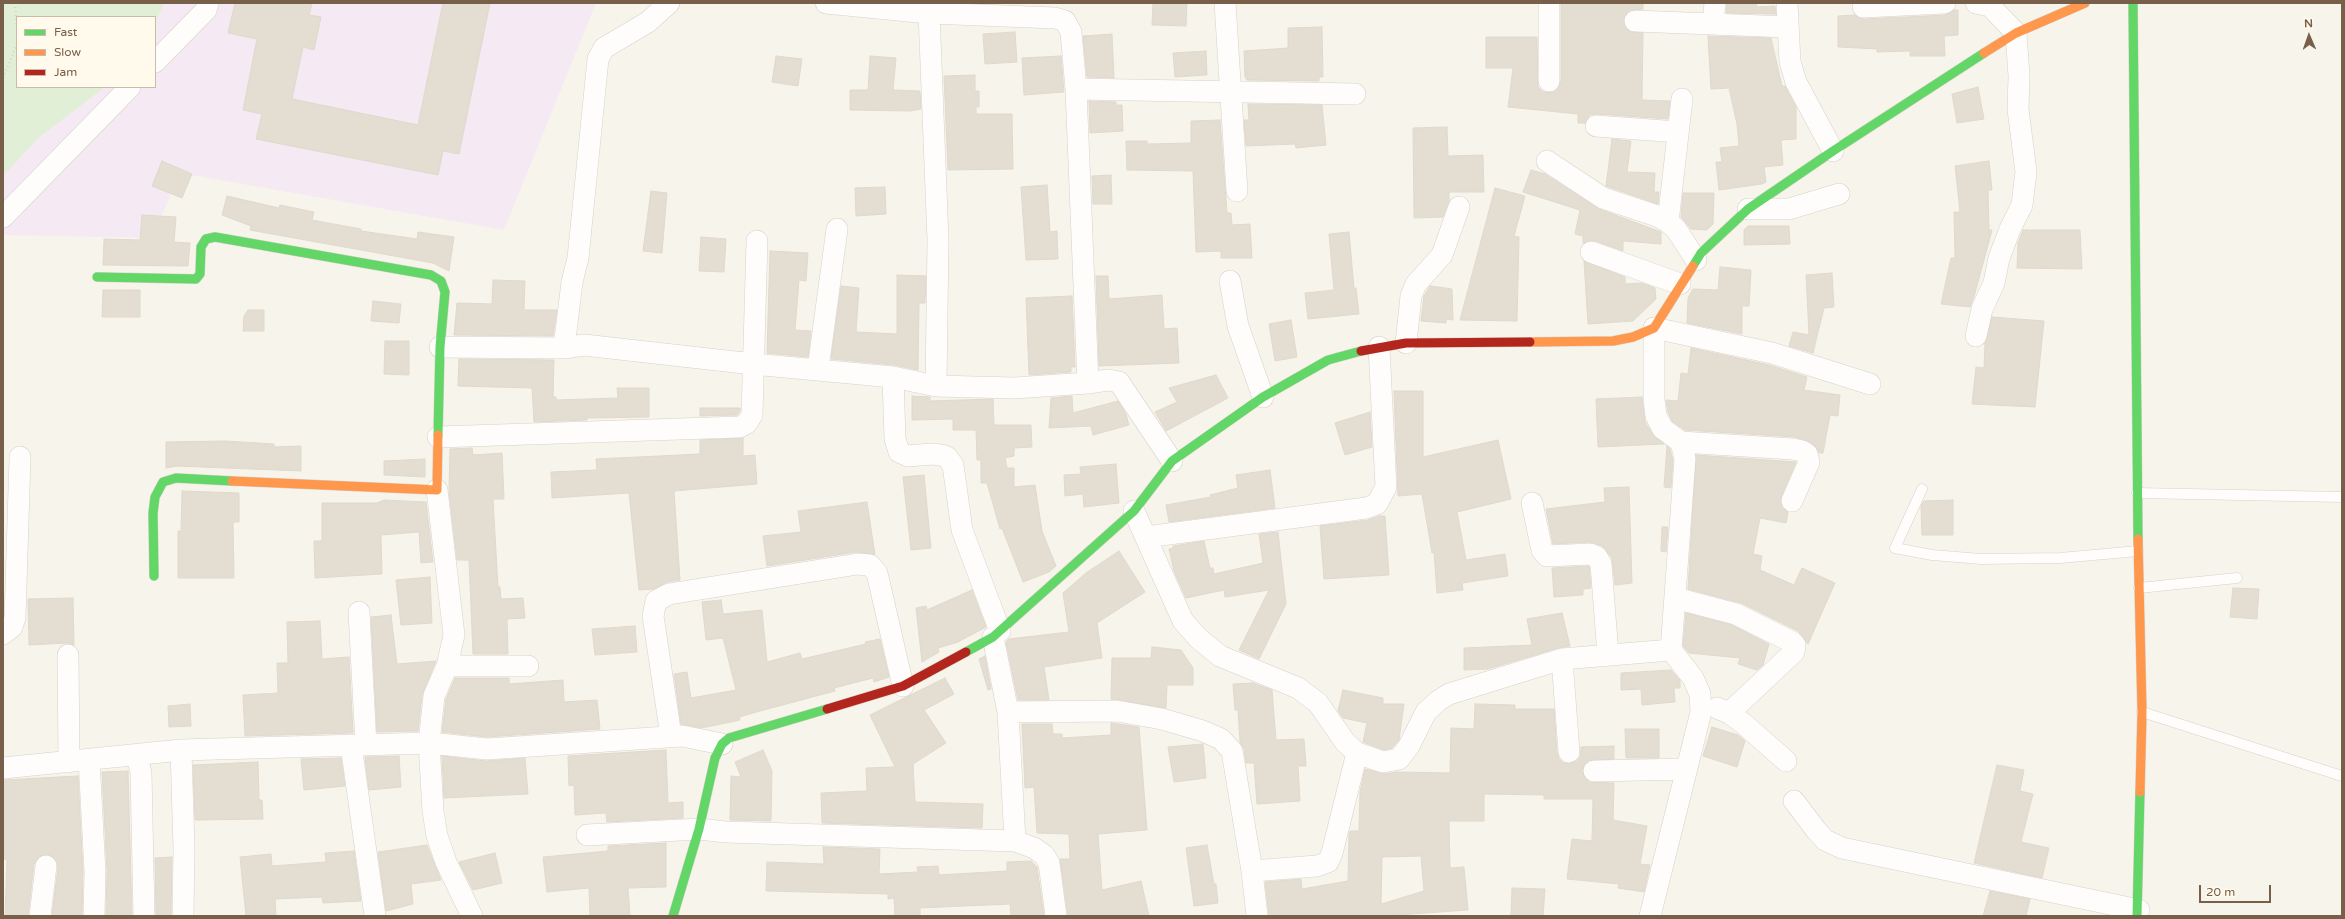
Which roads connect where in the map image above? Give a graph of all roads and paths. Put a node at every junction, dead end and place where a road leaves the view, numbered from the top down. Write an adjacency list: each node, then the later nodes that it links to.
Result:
1 (16, 3): 15 (path)
2 (208, 3): 21 (street)
3 (669, 3): 51 (street)
4 (826, 3): 14 (street)
5 (1225, 3): 26 (street)
6 (1549, 3): 23 (street)
7 (1715, 3): 17 (street)
8 (1787, 3): 18 (street)
9 (1945, 3): 13 (street)
10 (1976, 3): 19 (street)
11 (2085, 3): 19 (street)
12 (2133, 3): 65 (street)
13 (1863, 7)
14 (929, 13): 25 (street); 57 (street)
15 (16, 16)
16 (1635, 21): 17 (street)
17 (1713, 24): 18 (street)
18 (1788, 27): 31 (street)
19 (2016, 33): 31 (street); 47 (street)
20 (16, 46): 22 (path)
21 (156, 61)
22 (3, 78)
23 (1549, 80)
24 (129, 88): 37 (street)
25 (1076, 90): 26 (street); 55 (street)
26 (1232, 92): 27 (street); 33 (street)
27 (1355, 94)
28 (1682, 99): 30 (street)
29 (1596, 126): 30 (street)
30 (1678, 132): 38 (street)
31 (1833, 151): 36 (street)
32 (1547, 161): 38 (street)
33 (1238, 191)
34 (1839, 194): 36 (street)
35 (1459, 207): 48 (street)
36 (1748, 209): 42 (street)
37 (3, 217)
38 (1668, 222): 42 (street)
39 (837, 229): 53 (street)
40 (757, 241): 52 (street)
41 (1591, 252): 45 (street)
42 (1696, 260): 45 (street)
43 (97, 277): 49 (street)
44 (1230, 281): 58 (street)
45 (1680, 284): 46 (street)
46 (1654, 328): 48 (street); 56 (street); 60 (street)
47 (1976, 336)
48 (1406, 343): 50 (street)
49 (440, 347): 51 (street); 59 (street)
50 (1379, 347): 58 (street); 70 (street)
51 (564, 348): 52 (street)
52 (753, 364): 53 (street); 59 (street)
53 (818, 369): 54 (street)
54 (894, 377): 57 (street); 78 (street)
55 (1088, 383): 57 (street); 62 (street)
56 (1870, 384)
57 (936, 386)
58 (1263, 397): 62 (street)
59 (438, 437): 64 (street)
60 (1681, 442): 67 (street); 75 (street)
61 (20, 457): 77 (street)
62 (1172, 461): 69 (street)
63 (1922, 489): 71 (lane)
64 (437, 490): 72 (street); 83 (street)
65 (2137, 493): 66 (lane); 71 (street)
66 (2342, 497)
67 (1792, 501)
68 (1532, 503): 81 (street)
69 (1134, 511): 70 (street); 78 (street)
70 (1146, 537): 96 (street)
71 (2138, 551): 74 (street)
72 (154, 576)
73 (2237, 578): 74 (lane)
74 (2139, 588): 88 (street)
75 (1675, 598): 79 (street); 89 (street)
76 (359, 612): 93 (street)
77 (3, 634)
78 (996, 634): 85 (street); 87 (street)
79 (1671, 650): 81 (street); 86 (street)
80 (68, 655): 98 (street)
81 (1608, 655): 82 (street)
82 (1562, 659): 95 (street); 96 (street)
83 (447, 666): 84 (street); 91 (street)
84 (528, 666)
85 (903, 686): 90 (street); 92 (street)
86 (1700, 702): 89 (street); 101 (street)
87 (1008, 712): 107 (street); 109 (street)
88 (2142, 712): 103 (lane); 110 (street)
89 (1729, 713): 99 (street)
90 (671, 736): 91 (street); 92 (street)
91 (429, 743): 93 (street); 116 (street)
92 (722, 744): 105 (street)
93 (358, 745): 94 (street); 115 (street)
94 (181, 750): 97 (street); 114 (street)
95 (1569, 752)
96 (1357, 753): 109 (street)
97 (137, 755): 98 (street); 113 (street)
98 (79, 761): 100 (street); 112 (street)
99 (1786, 761)
100 (3, 768)
101 (1686, 769): 102 (street); 120 (street)
102 (1594, 771)
103 (2342, 776)
104 (1794, 801): 110 (street)
105 (699, 829): 106 (street); 107 (street); 117 (street)
106 (587, 835)
107 (1014, 841): 118 (street)
108 (46, 866): 111 (street)
109 (1252, 871): 119 (street)
110 (2138, 913)
111 (40, 916)
112 (94, 916)
113 (144, 916)
114 (183, 916)
115 (376, 916)
116 (472, 916)
117 (673, 916)
118 (1056, 916)
119 (1257, 916)
120 (1650, 916)

